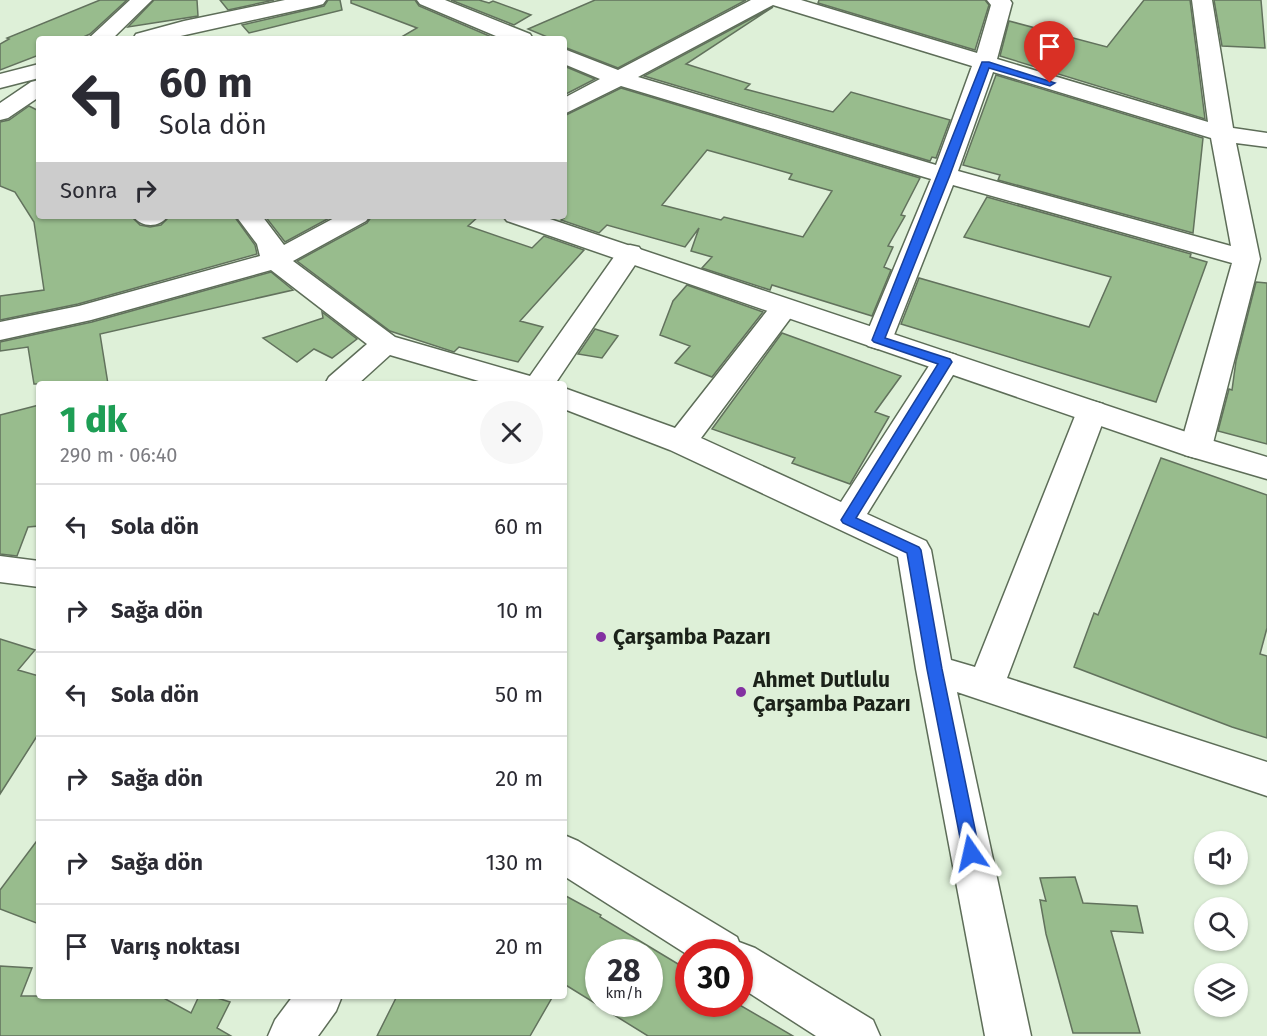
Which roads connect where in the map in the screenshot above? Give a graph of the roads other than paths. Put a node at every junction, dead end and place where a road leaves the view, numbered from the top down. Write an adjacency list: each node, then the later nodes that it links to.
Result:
1 (142, 0): 8 (street)
2 (316, 0): 9 (street)
3 (427, 0): 10 (street)
4 (767, 0): 14 (street)
5 (779, 0): 12 (street)
6 (998, 0): 12 (street)
7 (1202, 0): 19 (street)
8 (102, 36)
9 (154, 36)
10 (515, 36)
11 (567, 57): 14 (street)
12 (986, 64): 19 (street); 21 (street)
13 (36, 72): 15 (street)
14 (618, 78): 17 (street); 21 (street)
15 (0, 81)
16 (36, 89): 18 (street)
17 (567, 105)
18 (0, 113)
19 (1222, 134): 20 (street); 26 (street)
20 (1267, 140)
21 (944, 175): 26 (street); 30 (street)
22 (251, 219): 27 (street)
23 (351, 219): 27 (street)
24 (525, 219): 25 (street)
25 (630, 253): 28 (street); 35 (street)
26 (1247, 259): 39 (street)
27 (275, 260): 29 (street); 31 (street)
28 (784, 308): 30 (street); 38 (street)
29 (0, 331)
30 (878, 340): 32 (street)
31 (385, 344): 33 (street); 34 (street)
32 (946, 362): 37 (street); 41 (street)
33 (343, 381)
34 (513, 381)
35 (542, 381)
36 (567, 399): 38 (street)
37 (1092, 411): 39 (street); 45 (street)
38 (681, 442): 41 (street)
39 (1196, 447): 40 (street)
40 (1267, 468)
41 (848, 520): 44 (street)
42 (0, 569): 43 (street)
43 (36, 574)
44 (934, 669): 45 (street); 53 (street)
45 (986, 686): 46 (street)
46 (1267, 779)
47 (567, 856): 48 (street)
48 (701, 939)
49 (753, 971): 52 (street)
50 (318, 999): 51 (street)
51 (291, 1036)
52 (857, 1036)
53 (1008, 1036)

